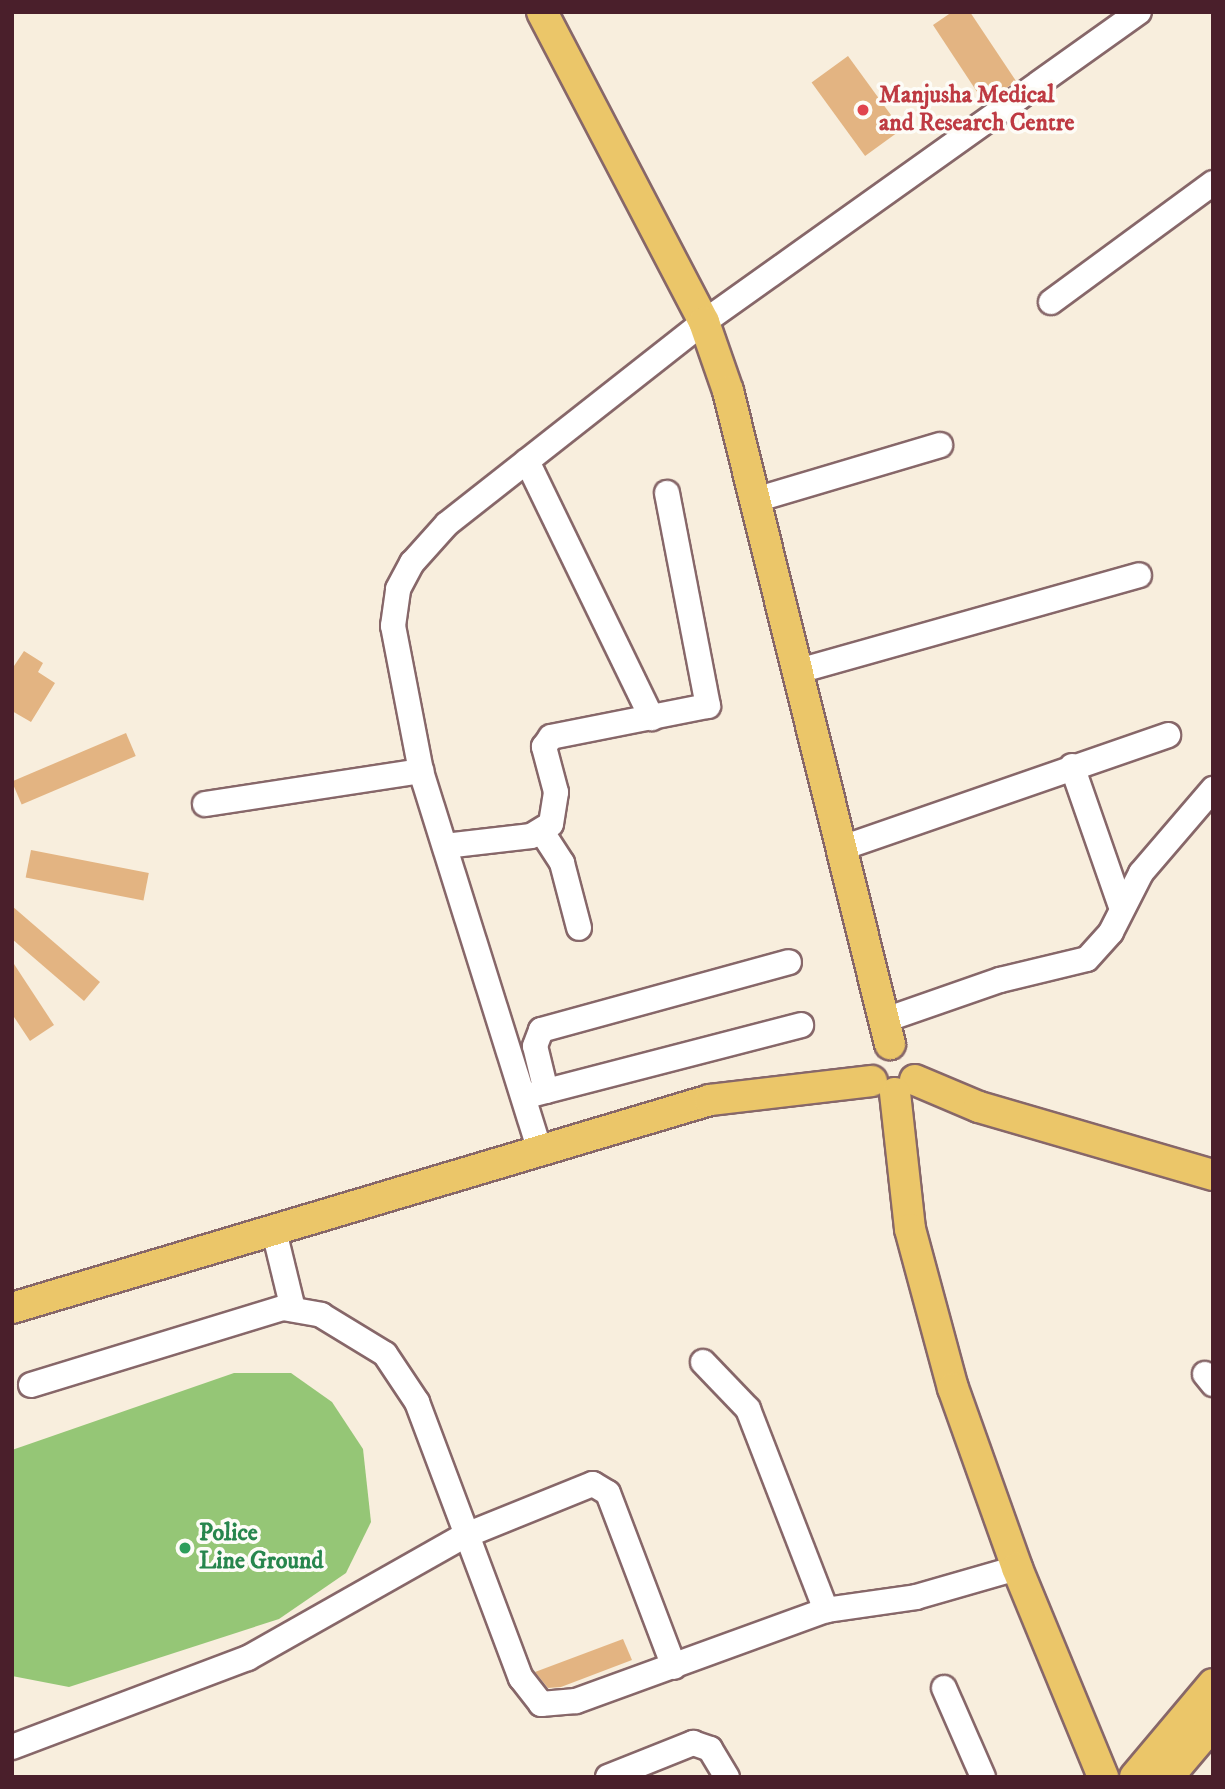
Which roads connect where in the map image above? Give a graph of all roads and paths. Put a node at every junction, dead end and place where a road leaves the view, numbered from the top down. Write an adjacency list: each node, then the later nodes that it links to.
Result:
1 (542, 12): 5 (main road)
2 (1132, 14): 5 (street)
3 (1213, 183): 4 (street)
4 (1051, 302)
5 (704, 322): 7 (street); 9 (main road)
6 (940, 445): 9 (street)
7 (527, 461): 12 (street); 15 (street)
8 (667, 494): 12 (street)
9 (758, 499): 11 (main road)
10 (1139, 575): 11 (street)
11 (802, 670): 20 (main road)
12 (652, 718): 18 (street)
13 (1168, 735): 14 (street)
14 (1072, 766): 20 (street); 21 (street)
15 (421, 771): 17 (street); 19 (street)
16 (1213, 789): 21 (street)
17 (205, 804)
18 (542, 832): 19 (street); 22 (street)
19 (445, 846): 27 (street)
20 (845, 847): 25 (main road)
21 (1120, 904): 25 (street)
22 (579, 928)
23 (789, 962): 27 (street)
24 (801, 1025): 27 (street)
25 (888, 1032): 26 (main road); 26 (main road)
26 (894, 1084): 28 (main road); 29 (main road); 36 (main road)
27 (535, 1094): 28 (street)
28 (539, 1148): 30 (main road)
29 (1213, 1175)
30 (274, 1231): 31 (main road); 32 (street)
31 (12, 1308)
32 (293, 1309): 34 (street); 35 (street)
33 (703, 1362): 37 (street)
34 (31, 1385)
35 (464, 1536): 38 (street); 38 (street); 42 (street)
36 (1017, 1568): 37 (street); 46 (main road)
37 (826, 1610): 38 (street)
38 (674, 1667)
39 (1213, 1684): 47 (main road)
40 (944, 1688): 45 (street)
41 (1213, 1724): 48 (main road)
42 (12, 1746)
43 (608, 1777): 44 (street)
44 (727, 1777)
45 (983, 1777)
46 (1103, 1777)
47 (1136, 1777)
48 (1168, 1777)

